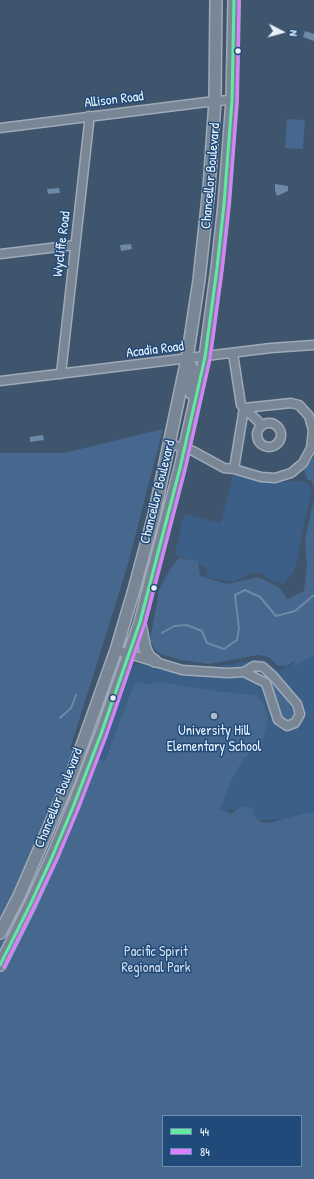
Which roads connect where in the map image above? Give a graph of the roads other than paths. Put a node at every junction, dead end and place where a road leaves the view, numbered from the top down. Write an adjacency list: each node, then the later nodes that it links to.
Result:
1 (216, 0): 4 (main road, Chancellor Boulevard)
2 (234, 0): 3 (main road, Chancellor Boulevard)
3 (232, 100): 4 (street, Allison Road); 11 (main road, Chancellor Boulevard)
4 (215, 101): 5 (street, Allison Road); 12 (main road, Chancellor Boulevard)
5 (89, 116): 6 (street, Allison Road); 7 (street, Wycliffe Road)
6 (0, 128)
7 (75, 245): 8 (street); 13 (street, Wycliffe Road)
8 (0, 254)
9 (314, 345): 10 (street, Acadia Road)
10 (233, 353): 11 (street, Acadia Road); 15 (street)
11 (205, 357): 12 (street, Acadia Road); 16 (main road, Chancellor Boulevard)
12 (187, 360): 13 (street, Acadia Road); 16 (main road); 18 (main road, Chancellor Boulevard)
13 (61, 374): 14 (street, Acadia Road)
14 (0, 382)
15 (244, 408): 17 (street); 20 (street); 20 (street)
16 (190, 425): 19 (main road, Chancellor Boulevard)
17 (262, 425)
18 (170, 444): 19 (street); 22 (main road, Chancellor Boulevard)
19 (185, 448): 20 (street); 21 (main road, Chancellor Boulevard)
20 (234, 468)
21 (140, 622): 23 (main road, Chancellor Boulevard); 24 (main road)
22 (116, 650): 23 (street); 28 (main road, Chancellor Boulevard)
23 (129, 654): 24 (street); 29 (main road, Chancellor Boulevard)
24 (155, 661): 25 (street)
25 (244, 672): 26 (street); 27 (street)
26 (273, 676): 27 (street); 27 (street)
27 (266, 683)
28 (0, 933)
29 (0, 965)

